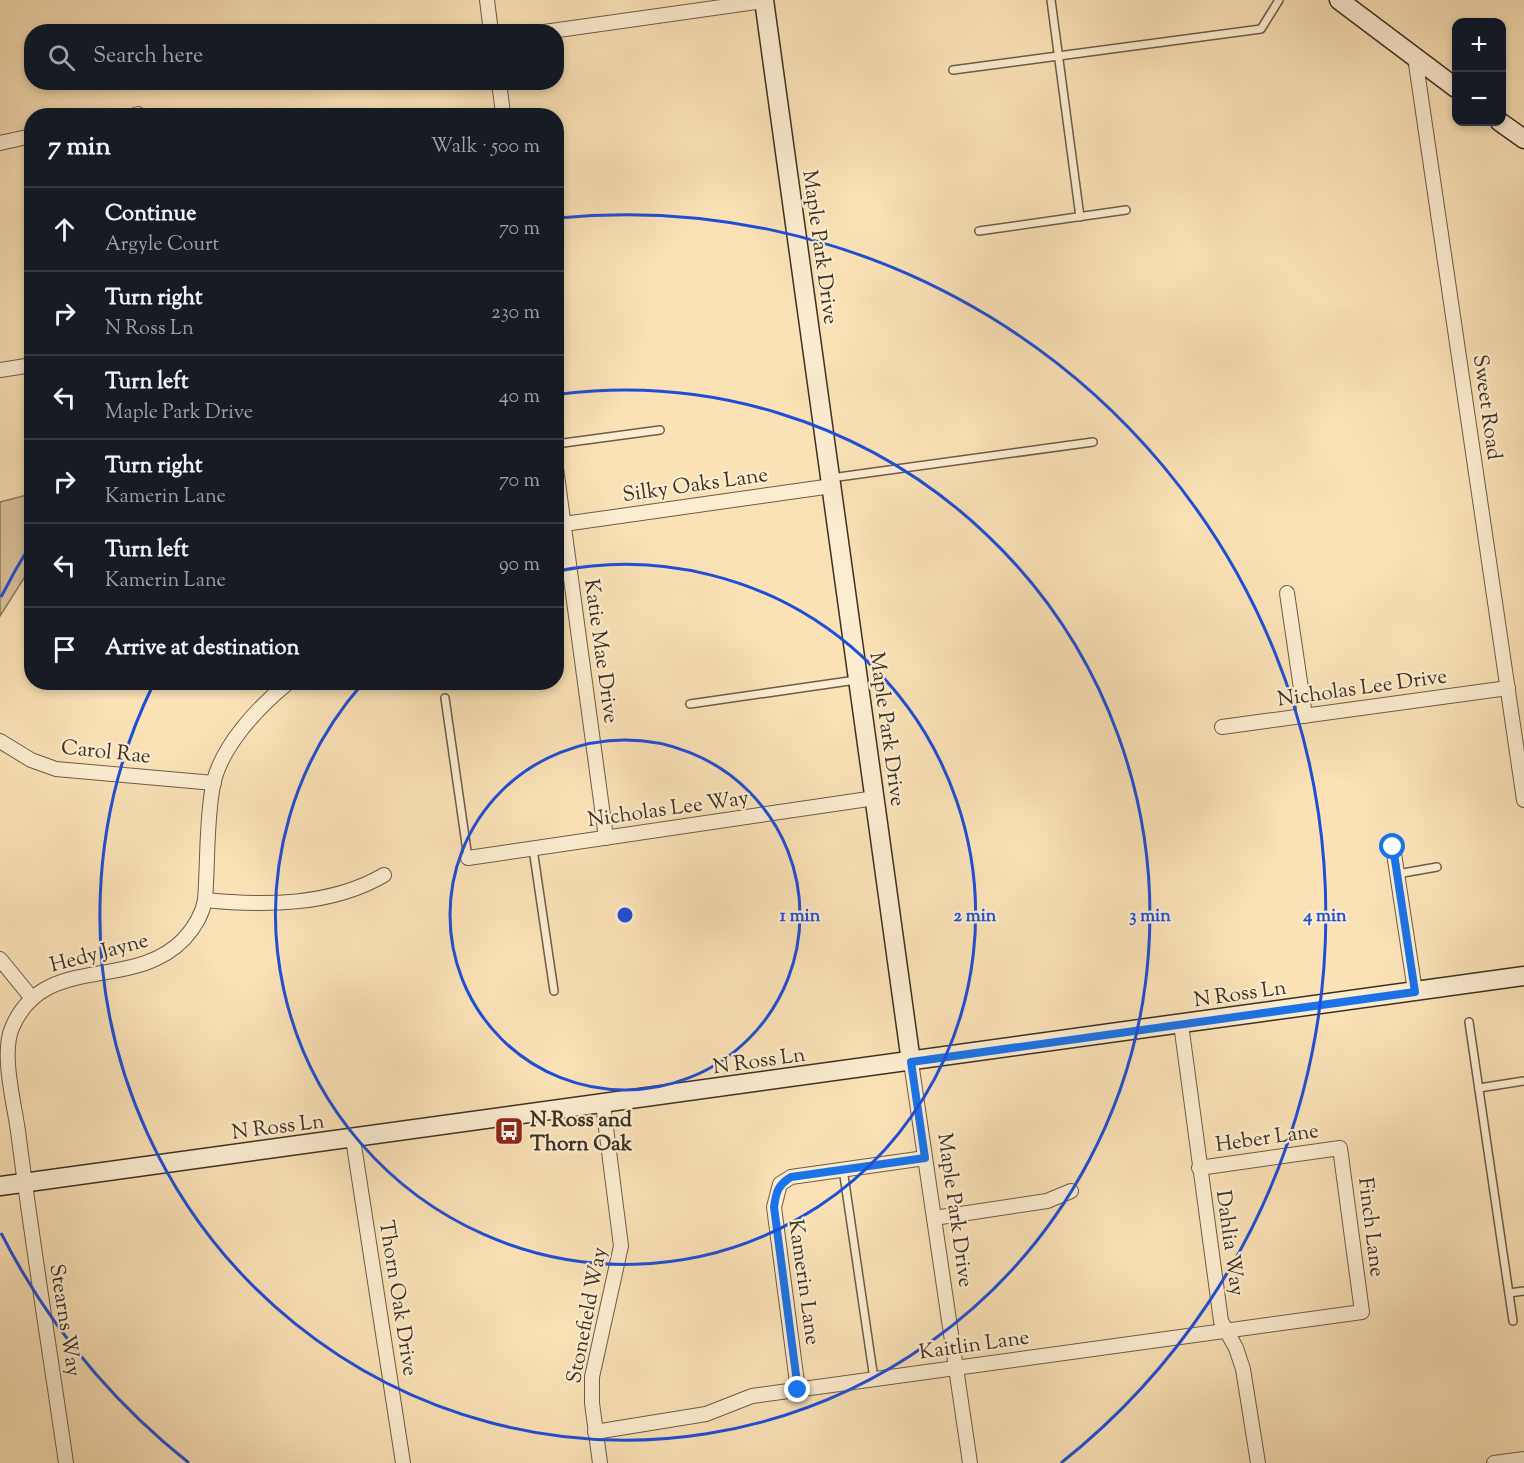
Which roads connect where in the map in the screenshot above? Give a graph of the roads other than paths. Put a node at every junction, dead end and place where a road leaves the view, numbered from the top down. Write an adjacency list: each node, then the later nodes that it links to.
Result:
1 (487, 0): 6 (street)
2 (764, 0): 7 (street); 26 (main road, Maple Park Drive)
3 (1051, 0): 8 (lane)
4 (1280, 0): 8 (lane)
5 (1339, 0): 9 (main road)
6 (490, 24)
7 (564, 29)
8 (1058, 56): 10 (lane); 19 (lane)
9 (1415, 57): 11 (main road); 30 (street, Sweet Road)
10 (953, 70)
11 (1452, 85)
12 (500, 90): 13 (street)
13 (502, 108)
14 (1506, 126): 16 (main road)
15 (24, 138): 17 (street)
16 (1524, 139)
17 (0, 143)
18 (1126, 210): 19 (lane)
19 (1080, 217): 20 (lane)
20 (979, 231)
21 (24, 366): 22 (street)
22 (0, 370)
23 (660, 430): 25 (lane)
24 (1093, 442): 26 (lane)
25 (564, 443)
26 (832, 482): 27 (street, Silky Oaks Lane); 29 (main road, Maple Park Drive)
27 (564, 524): 40 (street, Katie Mae Drive)
28 (1287, 593): 34 (street)
29 (859, 680): 33 (lane); 38 (main road, Maple Park Drive)
30 (1508, 688): 34 (street, Nicholas Lee Drive); 39 (street, Sweet Road)
31 (279, 690): 37 (street, Hedy Jayne)
32 (445, 698): 43 (lane)
33 (690, 704)
34 (1305, 716): 35 (street, Nicholas Lee Drive)
35 (1222, 728)
36 (0, 741): 37 (street, Carol Rae)
37 (213, 783): 47 (street, Hedy Jayne)
38 (875, 798): 40 (street, Nicholas Lee Way); 55 (main road, Maple Park Drive)
39 (1524, 800)
40 (606, 838): 42 (street, Nicholas Lee Way)
41 (1393, 847): 45 (street)
42 (533, 849): 43 (street, Nicholas Lee Way); 50 (lane)
43 (468, 858)
44 (1437, 867): 45 (lane)
45 (1397, 874): 51 (street)
46 (384, 876): 47 (street)
47 (205, 900): 52 (street, Hedy Jayne)
48 (0, 959): 52 (street)
49 (1524, 976): 51 (main road, N Ross Ln)
50 (554, 991)
51 (1415, 992): 54 (main road, N Ross Ln)
52 (31, 997): 64 (street, Hedy Jayne)
53 (1469, 1022): 57 (lane)
54 (1180, 1024): 55 (main road, N Ross Ln); 62 (street, Dahlia Way)
55 (911, 1062): 58 (main road, N Ross Ln); 61 (street, Maple Park Drive)
56 (1524, 1081): 57 (lane)
57 (1479, 1088): 69 (lane)
58 (603, 1104): 59 (main road, N Ross Ln); 76 (street, Stonefield Way)
59 (353, 1139): 64 (main road, N Ross Ln); 79 (street, Thorn Oak Drive)
60 (1340, 1148): 62 (street, Heber Lane); 70 (street, Finch Lane)
61 (925, 1158): 63 (street, Kamerin Lane); 67 (street, Maple Park Drive)
62 (1199, 1168): 72 (street, Dahlia Way)
63 (843, 1169): 74 (lane); 75 (street, Kamerin Lane)
64 (24, 1183): 65 (main road, N Ross Ln); 78 (street, Stearns Way)
65 (0, 1186)
66 (1071, 1191): 67 (street)
67 (934, 1218): 73 (street, Maple Park Drive)
68 (1524, 1291): 69 (lane)
69 (1509, 1293): 71 (lane)
70 (1362, 1312): 72 (street, Kaitlin Lane)
71 (1513, 1322)
72 (1225, 1329): 73 (street, Kaitlin Lane); 82 (street, Dahlia Way)
73 (956, 1368): 74 (street, Kaitlin Lane); 81 (street, Maple Park Drive)
74 (874, 1379): 75 (street, Kaitlin Lane)
75 (798, 1390): 76 (street, Kaitlin Lane)
76 (595, 1432): 80 (street, Stonefield Way)
77 (1524, 1459): 83 (street)
78 (66, 1463)
79 (403, 1463)
80 (600, 1463)
81 (970, 1463)
82 (1258, 1463)
83 (1494, 1463)

